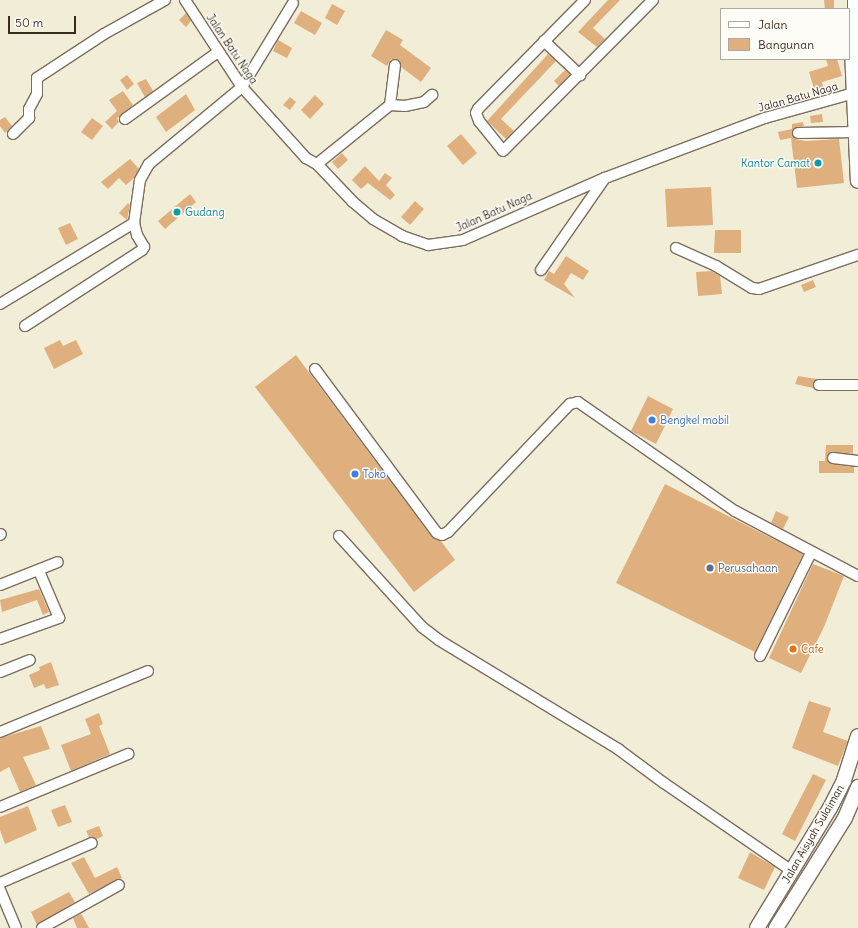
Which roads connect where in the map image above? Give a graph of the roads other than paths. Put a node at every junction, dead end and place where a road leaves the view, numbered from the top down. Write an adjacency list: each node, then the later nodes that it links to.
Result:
1 (166, 0): 19 (street)
2 (185, 0): 9 (street, Jalan Batu Naga)
3 (585, 0): 8 (street)
4 (653, 0): 11 (street)
5 (293, 3): 12 (street)
6 (856, 9): 7 (highway)
7 (850, 29): 13 (highway)
8 (544, 41): 11 (street); 11 (street)
9 (218, 52): 12 (street, Jalan Batu Naga); 16 (street)
10 (395, 65): 15 (street)
11 (580, 75)
12 (242, 87): 20 (street, Jalan Batu Naga); 23 (street)
13 (854, 93): 17 (highway); 21 (street, Jalan Batu Naga)
14 (432, 95): 15 (street)
15 (390, 105): 20 (street)
16 (125, 119)
17 (856, 132): 18 (street); 22 (highway)
18 (798, 133)
19 (13, 134)
20 (317, 164): 21 (street, Jalan Batu Naga)
21 (604, 178): 26 (street)
22 (858, 181)
23 (134, 223): 27 (street); 28 (street)
24 (676, 248): 25 (street)
25 (858, 256)
26 (541, 270)
27 (0, 304)
28 (25, 326)
29 (315, 369): 35 (street)
30 (819, 385): 31 (street)
31 (858, 385)
32 (833, 458): 33 (street)
33 (858, 461)
34 (339, 536): 51 (street)
35 (811, 553): 38 (street); 41 (street)
36 (58, 562): 37 (street)
37 (39, 570): 39 (street); 40 (street)
38 (858, 576)
39 (0, 585)
40 (0, 639)
41 (760, 656)
42 (30, 660): 44 (street)
43 (148, 671): 45 (street)
44 (0, 672)
45 (0, 732)
46 (858, 736): 51 (highway, Jalan Aisyah Sulaiman)
47 (128, 754): 49 (street)
48 (858, 787): 58 (highway, Jalan Aisyah Sulaiman)
49 (0, 807)
50 (92, 843): 52 (street)
51 (792, 871): 57 (highway, Jalan Aisyah Sulaiman)
52 (0, 883)
53 (119, 885): 56 (street)
54 (0, 890): 55 (street)
55 (16, 928)
56 (42, 928)
57 (757, 928)
58 (776, 928)

